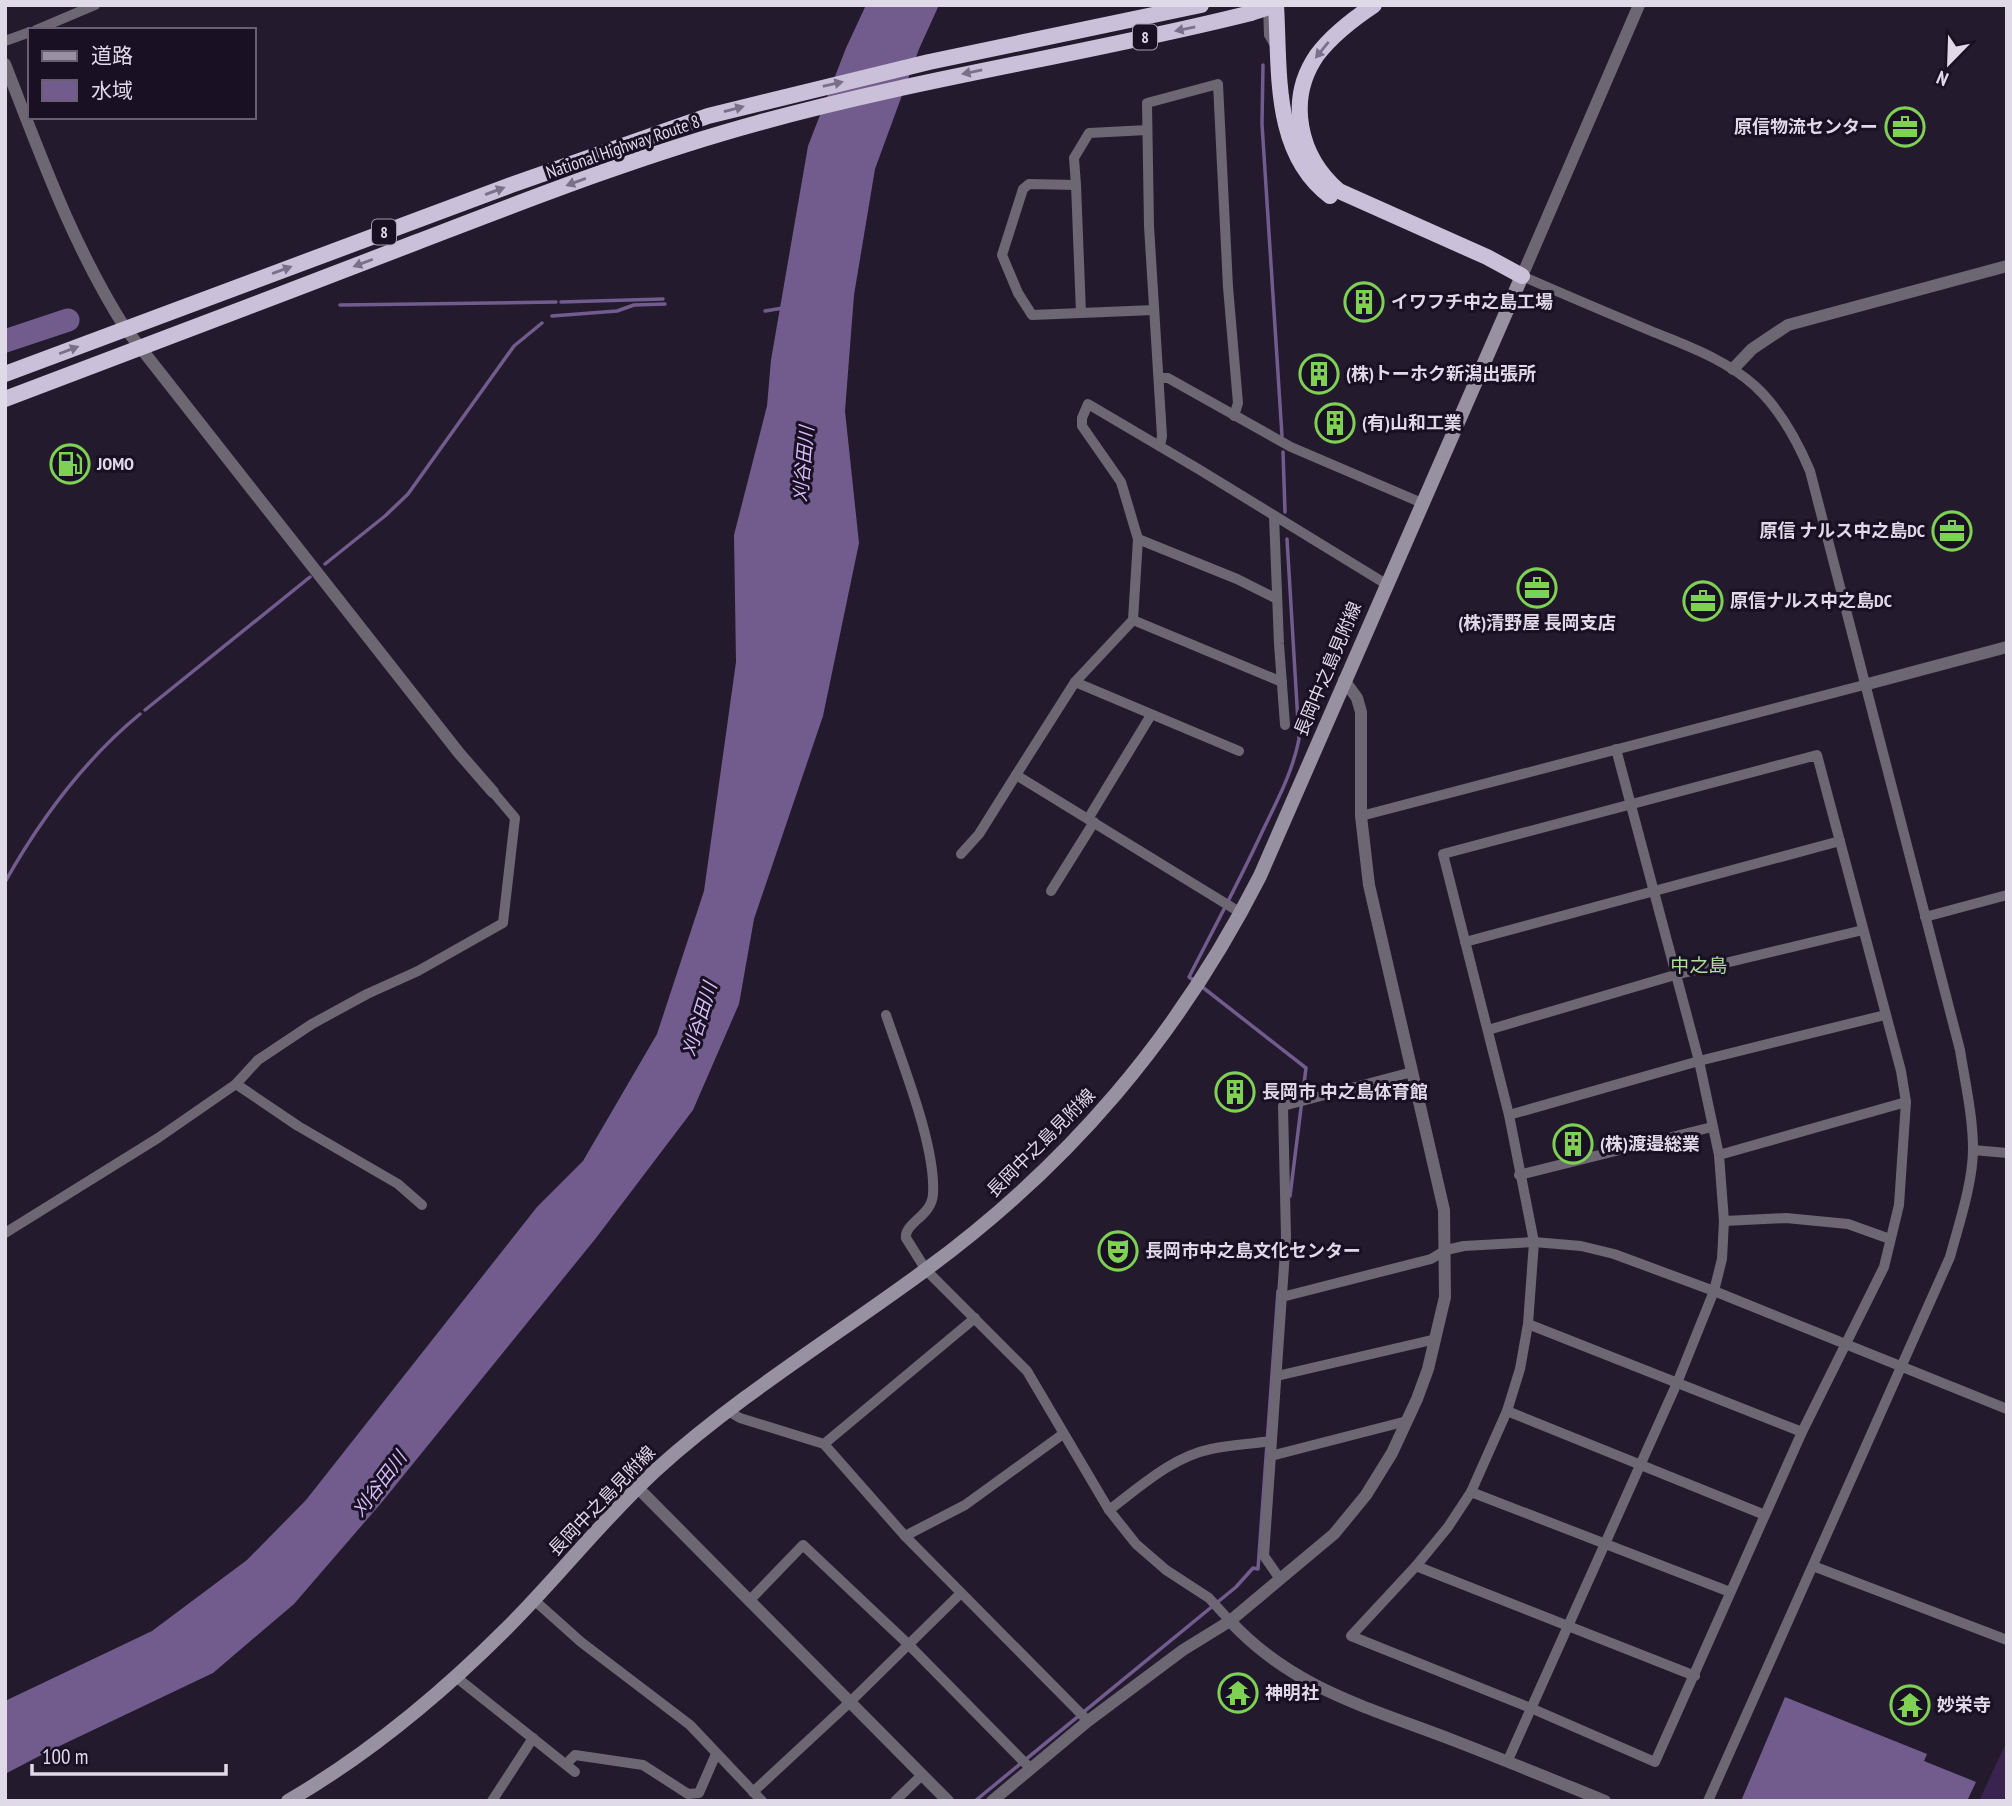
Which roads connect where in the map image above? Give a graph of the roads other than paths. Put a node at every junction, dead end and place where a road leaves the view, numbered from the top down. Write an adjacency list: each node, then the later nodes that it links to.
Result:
1 (95, 5): 7 (street)
2 (1200, 5): 18 (highway, National Highway Route 8 / 8, one-way to 2)
3 (1268, 5): 10 (street)
4 (1276, 5): 10 (highway); 19 (highway, National Highway Route 8 / 8, one-way to 19, bridge)
5 (1374, 5): 15 (highway, one-way to 15)
6 (1639, 5): 15 (street)
7 (41, 28)
8 (28, 33): 9 (street)
9 (5, 41)
10 (1279, 51): 15 (highway)
11 (5, 64): 18 (street)
12 (1147, 130): 13 (street); 16 (street); 24 (street)
13 (1076, 185): 17 (street); 17 (street)
14 (2007, 266): 20 (street)
15 (1522, 276): 20 (street); 26 (main road, 長岡中之島見附線)
16 (1154, 310): 17 (street); 22 (street)
17 (1081, 313)
18 (125, 328): 19 (street); 21 (highway, National Highway Route 8 / 8, one-way to 18)
19 (140, 348): 23 (highway, National Highway Route 8 / 8); 42 (street)
20 (1733, 369): 36 (street)
21 (5, 374)
22 (1160, 378): 24 (street); 25 (street)
23 (5, 398)
24 (1234, 416): 26 (street)
25 (1160, 446): 27 (street); 28 (street)
26 (1422, 503): 29 (main road, 長岡中之島見附線)
27 (1274, 516): 29 (street); 30 (street)
28 (1138, 539): 30 (street); 31 (street)
29 (1386, 584): 33 (main road, 長岡中之島見附線)
30 (1277, 599): 35 (street)
31 (1133, 620): 34 (street); 35 (street)
32 (2007, 647): 36 (street)
33 (1344, 680): 44 (street); 51 (main road, 長岡中之島見附線)
34 (1075, 681): 37 (street); 41 (street)
35 (1282, 682): 38 (street)
36 (1864, 685): 39 (street); 52 (street)
37 (1151, 715): 40 (street); 45 (street)
38 (1285, 725)
39 (1616, 749): 43 (street); 44 (street)
40 (1239, 751)
41 (1016, 775): 45 (street); 47 (street)
42 (493, 792): 61 (street)
43 (1630, 804): 46 (street); 48 (street); 54 (street)
44 (1361, 816): 60 (street)
45 (1091, 820): 49 (street); 51 (street)
46 (1840, 841): 48 (street); 53 (street)
47 (961, 854)
48 (1654, 890): 54 (street); 55 (street)
49 (1051, 891)
50 (2007, 895): 52 (street)
51 (1241, 913): 75 (main road, 長岡中之島見附線)
52 (1926, 917): 65 (street)
53 (1863, 930): 55 (street); 57 (street)
54 (1465, 942): 58 (street)
55 (1675, 975): 58 (street); 59 (street)
56 (886, 1015): 75 (street)
57 (1885, 1015): 59 (street); 62 (street)
58 (1488, 1030): 63 (street)
59 (1699, 1060): 63 (street); 64 (street)
60 (1412, 1073): 74 (street); 77 (street)
61 (236, 1084): 69 (street); 71 (street)
62 (1906, 1102): 67 (street); 72 (street)
63 (1509, 1115): 68 (street)
64 (1712, 1127): 67 (street); 68 (street)
65 (1973, 1150): 66 (street); 82 (street)
66 (2007, 1153)
67 (1719, 1155): 70 (street)
68 (1519, 1175): 73 (street)
69 (422, 1205)
70 (1724, 1221): 72 (street); 76 (street)
71 (5, 1233)
72 (1890, 1239): 81 (street)
73 (1534, 1242): 74 (street); 76 (street); 79 (street)
74 (1446, 1250): 77 (street); 80 (street)
75 (926, 1270): 78 (street); 86 (main road, 長岡中之島見附線)
76 (1714, 1292): 81 (street); 84 (street)
77 (1282, 1297): 83 (street)
78 (975, 1318): 90 (street); 92 (street)
79 (1528, 1324): 84 (street); 87 (street)
80 (1436, 1339): 83 (street); 88 (street)
81 (1845, 1344): 82 (street); 89 (street)
82 (1902, 1366): 85 (street); 102 (street)
83 (1277, 1376): 91 (street)
84 (1678, 1382): 89 (street); 94 (street)
85 (2007, 1409)
86 (729, 1411): 92 (street); 95 (main road, 長岡中之島見附線)
87 (1507, 1411): 94 (street); 96 (street)
88 (1407, 1421): 93 (street); 103 (street)
89 (1802, 1432): 98 (street)
90 (1063, 1434): 97 (street); 99 (street)
91 (1270, 1441): 93 (street); 97 (street)
92 (824, 1444): 99 (street)
93 (1271, 1456): 103 (street)
94 (1641, 1463): 98 (street); 100 (street)
95 (638, 1488): 106 (main road, 長岡中之島見附線); 107 (street)
96 (1471, 1492): 100 (street); 101 (street)
97 (1109, 1510): 108 (street)
98 (1765, 1515): 104 (street)
99 (905, 1536): 105 (street)
100 (1605, 1545): 104 (street); 109 (street)
101 (1416, 1566): 109 (street); 115 (street)
102 (1813, 1566): 110 (street); 133 (street)
103 (1280, 1579): 108 (street)
104 (1730, 1592): 112 (street)
105 (960, 1594): 111 (street); 116 (street)
106 (534, 1600): 113 (main road, 長岡中之島見附線); 118 (street)
107 (749, 1601): 111 (street); 114 (street)
108 (1230, 1621): 116 (street); 119 (street)
109 (1569, 1626): 112 (street); 115 (street)
110 (2007, 1640)
111 (909, 1645): 114 (street); 121 (street)
112 (1695, 1676): 115 (street)
113 (456, 1677): 117 (street); 125 (main road, 長岡中之島見附線)
114 (850, 1702): 123 (street); 124 (street)
115 (1533, 1709): 119 (street)
116 (1088, 1721): 121 (street)
117 (533, 1738): 120 (street); 127 (street)
118 (716, 1754): 120 (street); 124 (street)
119 (1508, 1760): 132 (street)
120 (566, 1764): 122 (street)
121 (1031, 1768): 131 (street)
122 (575, 1772)
123 (922, 1775): 129 (street); 130 (street)
124 (753, 1792): 128 (street)
125 (304, 1797): 126 (main road, 長岡中之島見附線)
126 (288, 1801)
127 (492, 1801)
128 (762, 1801)
129 (895, 1801)
130 (948, 1801)
131 (992, 1801)
132 (1605, 1801)
133 (1708, 1801)

